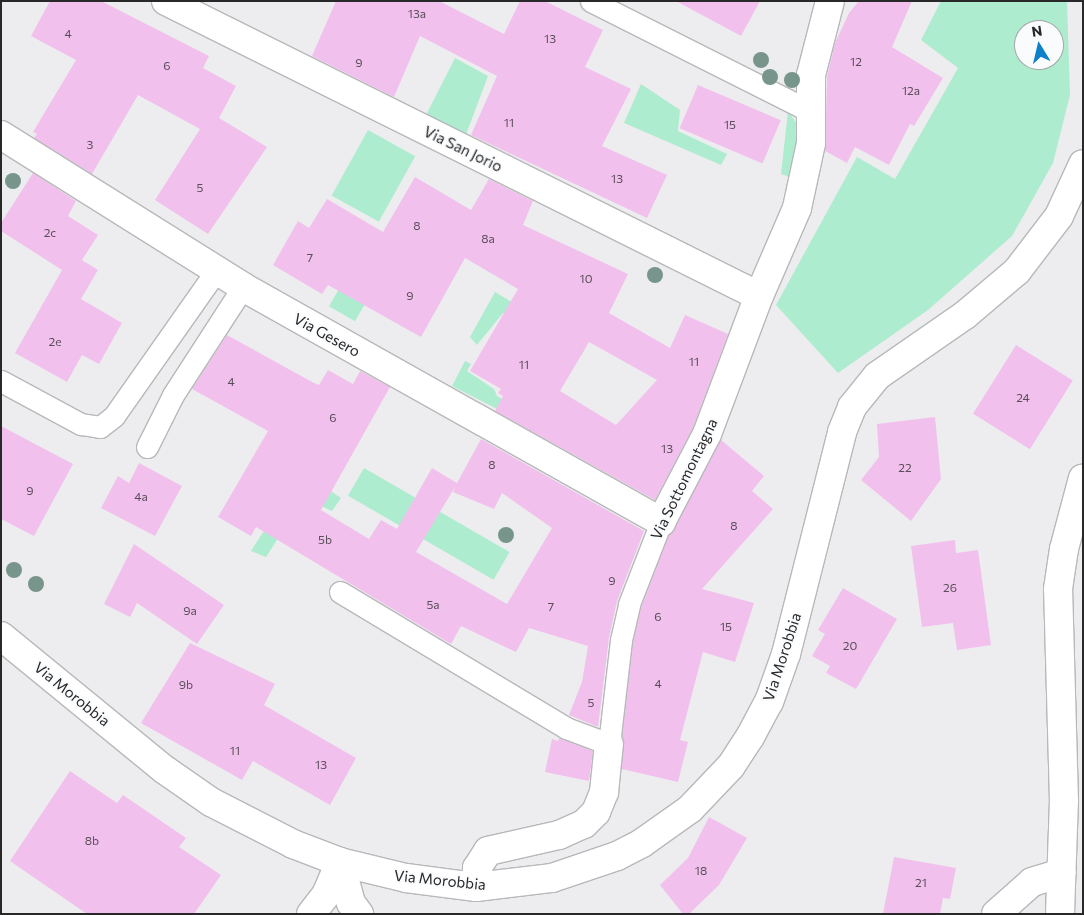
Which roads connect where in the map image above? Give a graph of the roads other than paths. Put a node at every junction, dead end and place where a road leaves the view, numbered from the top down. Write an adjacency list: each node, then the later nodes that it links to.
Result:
1 (166, 1): 9 (street, Via San Jorio)
2 (590, 1): 4 (lane)
3 (827, 4): 4 (street, Via Sottomontagna)
4 (810, 111): 9 (street, Via Sottomontagna)
5 (1, 135): 7 (street, Via Gesero)
6 (1083, 164): 19 (street, Via Morobbia)
7 (216, 271): 8 (street, Via Gesero); 10 (lane)
8 (243, 287): 11 (lane); 13 (street, Via Gesero)
9 (759, 296): 13 (street, Via Sottomontagna)
10 (1, 381)
11 (147, 447)
12 (1083, 478): 18 (street)
13 (661, 522): 16 (lane, Via Sottomontagna)
14 (340, 592): 16 (lane)
15 (1, 636): 17 (street, Via Morobbia)
16 (609, 744): 19 (street, Via Sottomontagna)
17 (340, 862): 19 (street, Via Morobbia); 20 (street); 21 (street)
18 (1062, 873): 22 (street); 23 (street)
19 (476, 887)
20 (312, 914)
21 (359, 914)
22 (996, 914)
23 (1060, 914)

